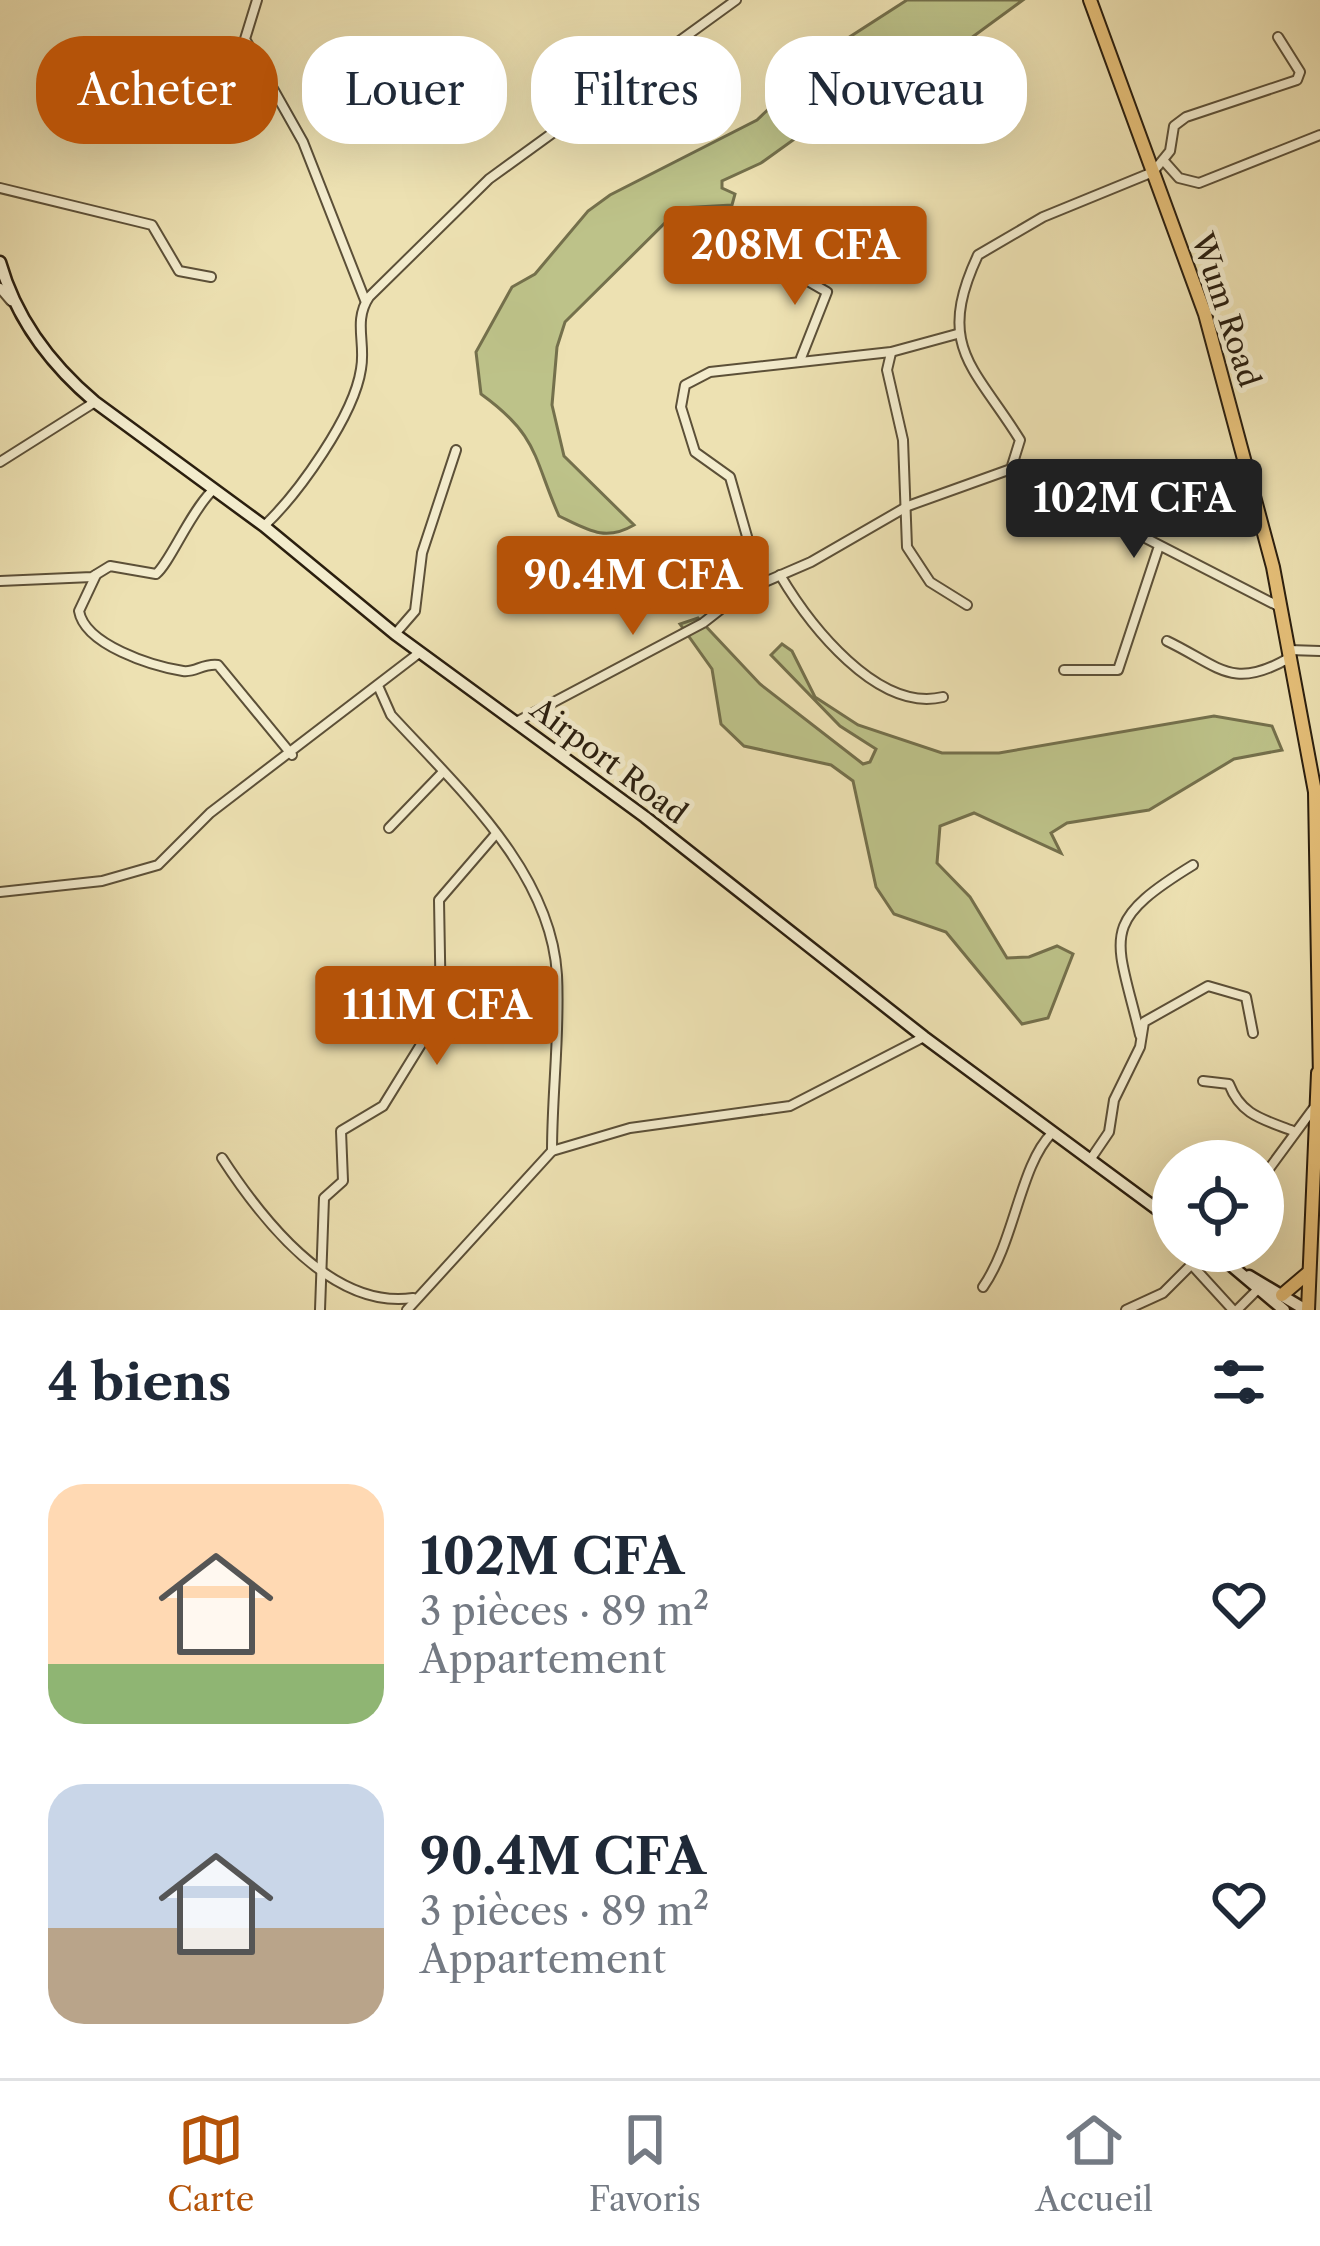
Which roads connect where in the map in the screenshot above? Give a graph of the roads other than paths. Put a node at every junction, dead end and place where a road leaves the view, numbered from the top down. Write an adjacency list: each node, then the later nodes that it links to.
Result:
1 (257, 0): 13 (street)
2 (736, 0): 13 (street)
3 (1090, 0): 7 (highway, Wum Road)
4 (1278, 37): 6 (street)
5 (1320, 135): 6 (street)
6 (1163, 160): 7 (street)
7 (1153, 172): 15 (street); 31 (highway, Wum Road)
8 (0, 188): 11 (street)
9 (0, 262): 14 (main road, Airport Road)
10 (775, 262): 17 (street)
11 (211, 277)
12 (1, 292): 14 (street)
13 (366, 302): 24 (street)
14 (16, 306): 18 (main road, Airport Road)
15 (958, 334): 16 (street); 21 (street)
16 (891, 352): 17 (street); 23 (street)
17 (801, 358): 29 (street)
18 (95, 402): 20 (street); 22 (main road, Airport Road)
19 (456, 450): 32 (street)
20 (0, 462)
21 (1011, 470): 23 (street); 25 (street)
22 (211, 492): 24 (main road, Airport Road); 26 (street)
23 (908, 506): 27 (street); 30 (street)
24 (264, 526): 32 (main road, Airport Road)
25 (1157, 549): 31 (street); 37 (street)
26 (96, 575): 28 (street); 41 (street)
27 (780, 575): 29 (street); 39 (street)
28 (0, 581)
29 (760, 582): 40 (street)
30 (967, 605)
31 (1280, 608): 36 (highway, Wum Road)
32 (395, 634): 35 (main road, Airport Road)
33 (1167, 641): 36 (street)
34 (1320, 651): 36 (street)
35 (420, 652): 38 (street); 40 (main road, Airport Road)
36 (1288, 654): 47 (highway, Wum Road)
37 (1064, 670)
38 (379, 688): 41 (street); 42 (street)
39 (943, 697)
40 (518, 722): 49 (main road, Airport Road)
41 (292, 755): 46 (street)
42 (442, 772): 43 (street); 44 (street)
43 (389, 827)
44 (495, 835): 58 (street); 62 (street)
45 (1193, 865): 50 (street)
46 (0, 892)
47 (1319, 1030): 51 (highway, Wum Road)
48 (1253, 1033): 50 (street)
49 (924, 1037): 56 (main road, Airport Road); 58 (street)
50 (1142, 1040): 60 (street)
51 (1319, 1076): 53 (highway, Wum Road)
52 (1204, 1081): 54 (street)
53 (1313, 1109): 54 (street); 55 (highway, Wum Road)
54 (1295, 1129): 55 (street); 57 (street)
55 (1313, 1129): 66 (highway, Wum Road)
56 (1052, 1132): 60 (main road, Airport Road); 68 (street)
57 (1284, 1146)
58 (551, 1150): 70 (street)
59 (222, 1158): 62 (street)
60 (1089, 1161): 61 (main road, Airport Road)
61 (1152, 1206)
62 (319, 1266): 70 (street); 72 (street)
63 (1183, 1272): 74 (street)
64 (1199, 1272): 75 (street)
65 (1237, 1272): 67 (main road)
66 (1309, 1272): 71 (highway); 76 (highway, Wum Road)
67 (1240, 1274): 69 (main road); 71 (main road)
68 (983, 1288)
69 (1259, 1288): 71 (main road); 75 (street)
70 (414, 1298): 73 (street)
71 (1283, 1303): 76 (main road)
72 (320, 1310)
73 (407, 1310)
74 (1126, 1310)
75 (1235, 1310)
76 (1307, 1310)

